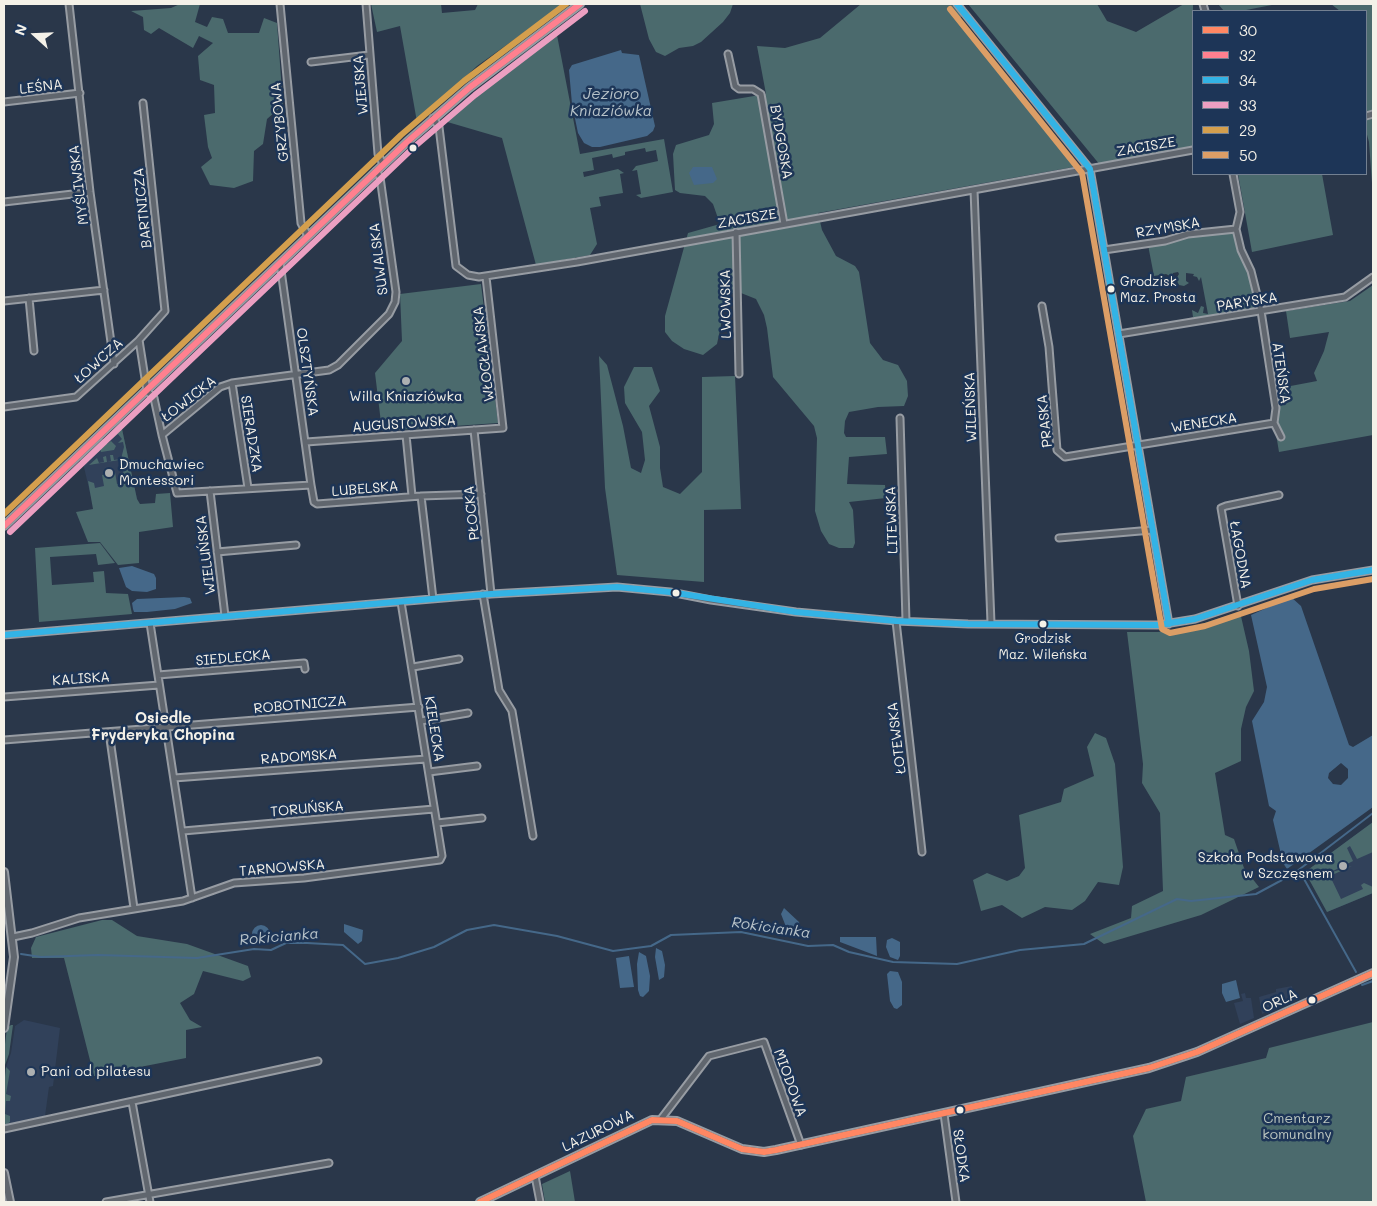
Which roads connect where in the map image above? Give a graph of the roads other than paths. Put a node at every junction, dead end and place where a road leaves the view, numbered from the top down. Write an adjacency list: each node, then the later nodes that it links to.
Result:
1 (69, 4): 9 (street, MYŚLIWSKA)
2 (280, 4): 24 (street, GRZYBOWA)
3 (366, 4): 7 (street, WIEJSKA)
4 (580, 4): 12 (street)
5 (957, 4): 15 (street)
6 (728, 54): 21 (street, BYDGOSKA)
7 (369, 55): 8 (street); 14 (street, WIEJSKA)
8 (311, 62)
9 (80, 93): 10 (street, LEŚNA); 19 (street, MYŚLIWSKA)
10 (4, 102)
11 (143, 103): 33 (street, BARTNICZA)
12 (433, 118): 14 (street); 27 (street, ZACISZE)
13 (1192, 150): 15 (street, ZACISZE)
14 (383, 164): 16 (street)
15 (1090, 169): 18 (street, ZACISZE); 25 (street)
16 (376, 171): 24 (street); 40 (street, SUWALSKA)
17 (1233, 175): 22 (street, ATEŃSKA)
18 (974, 190): 21 (street, ZACISZE); 76 (street, WILEŃSKA)
19 (90, 192): 20 (street); 29 (street, MYŚLIWSKA)
20 (4, 202)
21 (784, 224): 23 (street, ZACISZE)
22 (1236, 228): 25 (street, RZYMSKA); 34 (street, ATEŃSKA)
23 (736, 232): 27 (street, ZACISZE); 39 (street, LWOWSKA)
24 (308, 236): 26 (street)
25 (1104, 250): 35 (street)
26 (280, 263): 40 (street, OLSZTYŃSKA); 42 (street)
27 (486, 277): 46 (street, WŁOCŁAWSKA)
28 (1373, 277): 34 (street, PARYSKA)
29 (104, 290): 30 (street); 38 (street, MYŚLIWSKA)
30 (28, 298): 31 (street); 37 (street)
31 (4, 301)
32 (1042, 306): 52 (street, PRASKA)
33 (165, 311): 36 (street, ŁOWCZA)
34 (1261, 311): 35 (street, PARYSKA); 45 (street, ATEŃSKA)
35 (1119, 334): 52 (street)
36 (139, 340): 38 (street, ŁOWCZA); 42 (street, ŁOWICKA)
37 (34, 351)
38 (114, 364): 43 (street, ŁOWCZA)
39 (739, 374)
40 (296, 376): 41 (street, SUWALSKA); 51 (street, OLSZTYŃSKA)
41 (232, 383): 48 (street, ŁOWICKA); 54 (street, SIERADZKA)
42 (146, 390): 48 (street, ŁOWICKA); 61 (street)
43 (4, 406)
44 (900, 418): 74 (street, LITEWSKA)
45 (1274, 423): 50 (street, ATEŃSKA); 52 (street, WENECKA)
46 (504, 428): 47 (street, AUGUSTOWSKA)
47 (474, 430): 49 (street, AUGUSTOWSKA); 57 (street, PŁOCKA)
48 (162, 435): 56 (street, ŁOWICKA)
49 (406, 435): 51 (street, AUGUSTOWSKA); 58 (street)
50 (1281, 437)
51 (306, 442): 53 (street, OLSZTYŃSKA)
52 (1138, 445): 62 (street)
53 (311, 485): 54 (street, LUBELSKA); 58 (street, LUBELSKA)
54 (248, 488): 55 (street, LUBELSKA)
55 (210, 491): 56 (street, LUBELSKA); 65 (street, WIELUŃSKA)
56 (177, 493)
57 (481, 494): 59 (street, LUBELSKA); 68 (street, PŁOCKA)
58 (412, 496): 59 (street, LUBELSKA)
59 (421, 496): 69 (street)
60 (1279, 496): 71 (street, ŁAGODNA)
61 (4, 526)
62 (1152, 530): 63 (street); 77 (street)
63 (1059, 538)
64 (296, 545): 65 (street)
65 (217, 552): 72 (street, WIELUŃSKA)
66 (1373, 570): 71 (street, ŁAGODNA)
67 (483, 594): 68 (street, ŁAGODNA); 69 (street, ŁAGODNA); 99 (street)
68 (492, 594): 73 (street, ŁAGODNA)
69 (433, 599): 70 (street, ŁAGODNA)
70 (401, 602): 72 (street, ŁAGODNA); 80 (street, KIELECKA)
71 (1238, 606): 77 (street, ŁAGODNA)
72 (225, 616): 75 (street, ŁAGODNA)
73 (896, 621): 74 (street, ŁAGODNA); 100 (street, ŁOTEWSKA)
74 (906, 621): 76 (street, ŁAGODNA)
75 (150, 623): 78 (street, ŁAGODNA); 82 (street)
76 (991, 623): 77 (street, ŁAGODNA)
77 (1169, 624)
78 (4, 635)
79 (459, 659): 80 (street)
80 (413, 667): 85 (street, KIELECKA)
81 (304, 669): 82 (street, SIEDLECKA)
82 (158, 675): 83 (street)
83 (159, 684): 84 (street, KALISKA); 88 (street)
84 (4, 697)
85 (419, 707): 87 (street, KIELECKA); 88 (street, ROBOTNICZA)
86 (468, 713): 87 (street)
87 (421, 720): 91 (street, KIELECKA)
88 (166, 727): 89 (street, ROBOTNICZA); 94 (street)
89 (108, 732): 90 (street, ROBOTNICZA); 104 (street)
90 (4, 740)
91 (426, 759): 93 (street, KIELECKA); 94 (street, RADOMSKA)
92 (477, 766): 93 (street)
93 (429, 772): 95 (street, KIELECKA)
94 (174, 778): 98 (street)
95 (434, 809): 97 (street, KIELECKA); 98 (street, TORUŃSKA)
96 (482, 818): 97 (street)
97 (437, 823): 101 (street, KIELECKA)
98 (183, 831): 103 (street)
99 (533, 836)
100 (922, 852)
101 (440, 860): 103 (street, TARNOWSKA)
102 (4, 872): 105 (street)
103 (192, 898): 104 (street, TARNOWSKA)
104 (134, 908): 105 (street, TARNOWSKA)
105 (13, 936): 107 (street)
106 (1373, 973): 108 (street, ORLA)
107 (4, 1028)
108 (1197, 1052): 111 (street, LAZUROWA)
109 (318, 1062): 110 (street)
110 (132, 1102): 113 (street); 118 (street)
111 (944, 1114): 114 (street, LAZUROWA); 124 (street, SŁODKA)
112 (661, 1119): 114 (street, LAZUROWA); 114 (street, MIODOWA); 117 (street, LAZUROWA)
113 (4, 1129)
114 (801, 1145)
115 (329, 1163): 118 (street)
116 (4, 1173): 119 (street)
117 (536, 1176): 122 (street, LAZUROWA); 123 (street)
118 (148, 1195): 120 (street); 121 (street)
119 (10, 1202)
120 (106, 1202)
121 (150, 1202)
122 (480, 1202)
123 (540, 1202)
124 (956, 1202)

